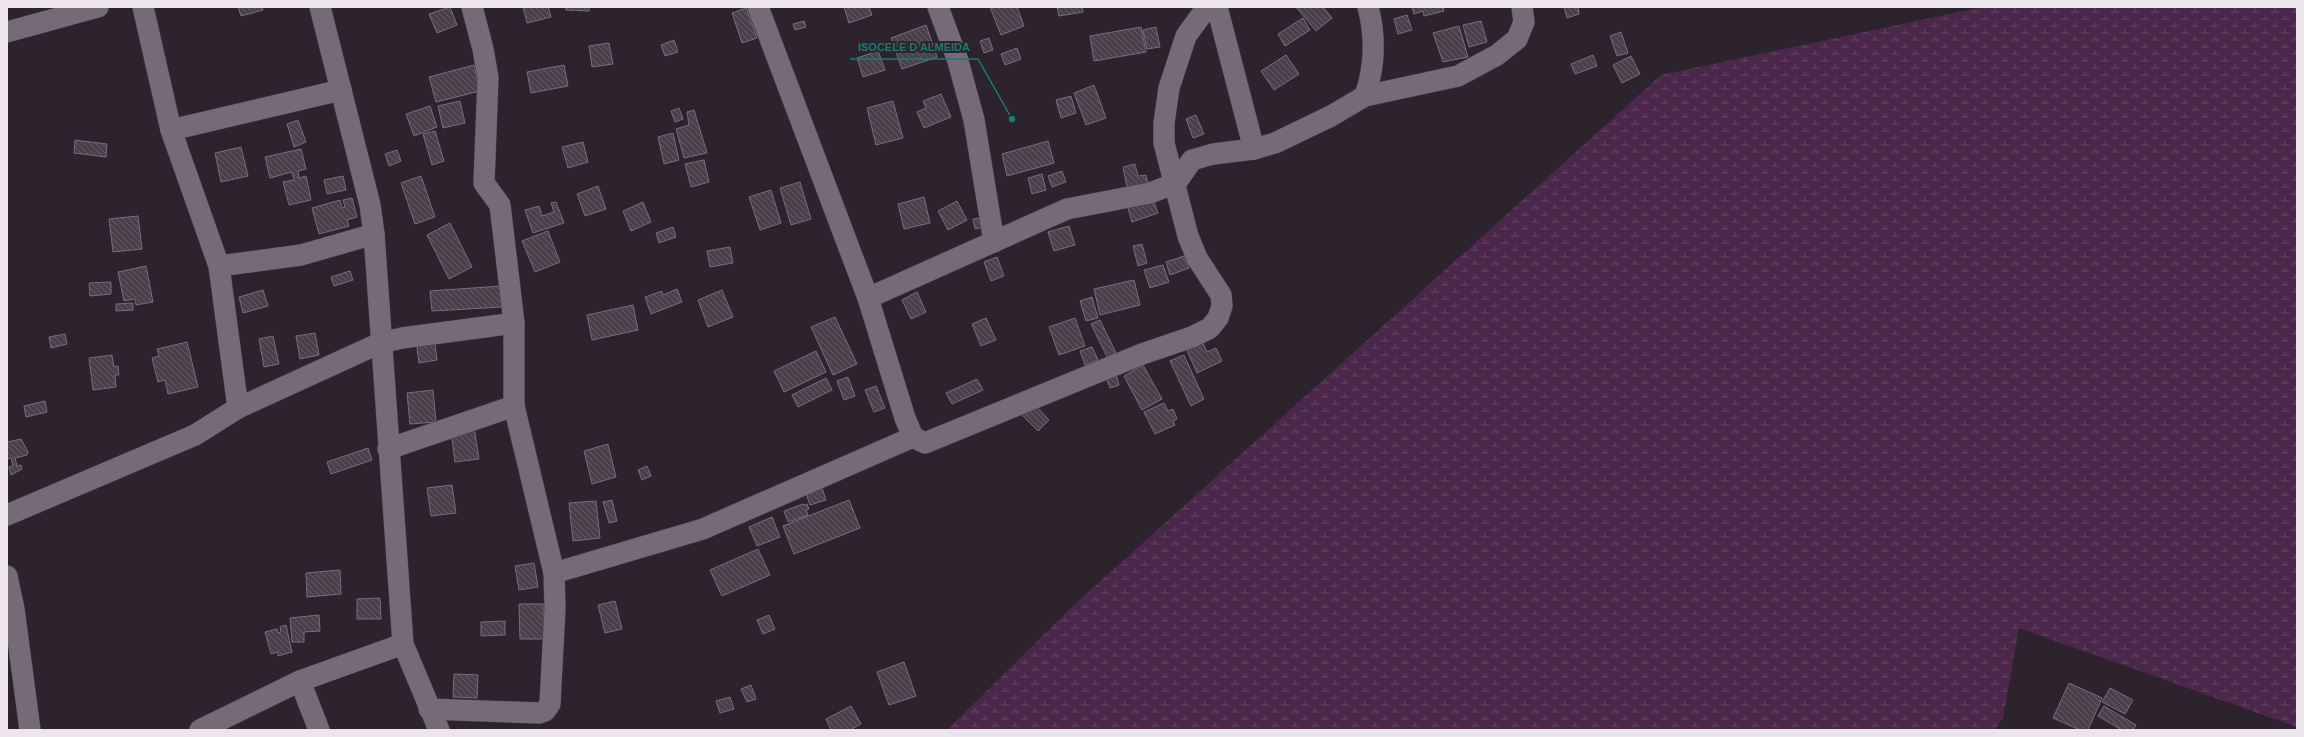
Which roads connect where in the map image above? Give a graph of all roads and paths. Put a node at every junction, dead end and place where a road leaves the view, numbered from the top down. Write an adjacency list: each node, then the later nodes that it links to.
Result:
1 (98, 7): 10 (street)
2 (143, 7): 13 (street)
3 (320, 7): 11 (street)
4 (472, 7): 20 (street)
5 (758, 7): 19 (street)
6 (938, 7): 17 (street)
7 (1216, 7): 14 (street); 15 (street)
8 (1368, 7): 12 (street)
9 (1522, 7): 12 (street)
10 (7, 32)
11 (341, 90): 13 (street); 16 (street)
12 (1365, 96): 14 (street)
13 (171, 130): 18 (street)
14 (1254, 149): 15 (street)
15 (1176, 183): 17 (street); 24 (street)
16 (374, 234): 18 (street); 21 (street)
17 (994, 242): 19 (street)
18 (219, 266): 23 (street)
19 (868, 298): 24 (street)
20 (514, 323): 21 (street); 22 (street)
21 (380, 343): 23 (street); 25 (street)
22 (514, 406): 25 (street); 27 (street)
23 (238, 408): 26 (street)
24 (914, 437): 27 (street)
25 (388, 449): 29 (street)
26 (7, 515)
27 (554, 573): 31 (street)
28 (7, 576): 32 (street)
29 (403, 644): 30 (street); 31 (street)
30 (300, 681): 33 (street); 34 (street)
31 (429, 709): 35 (street)
32 (30, 730)
33 (200, 730)
34 (319, 730)
35 (439, 730)

